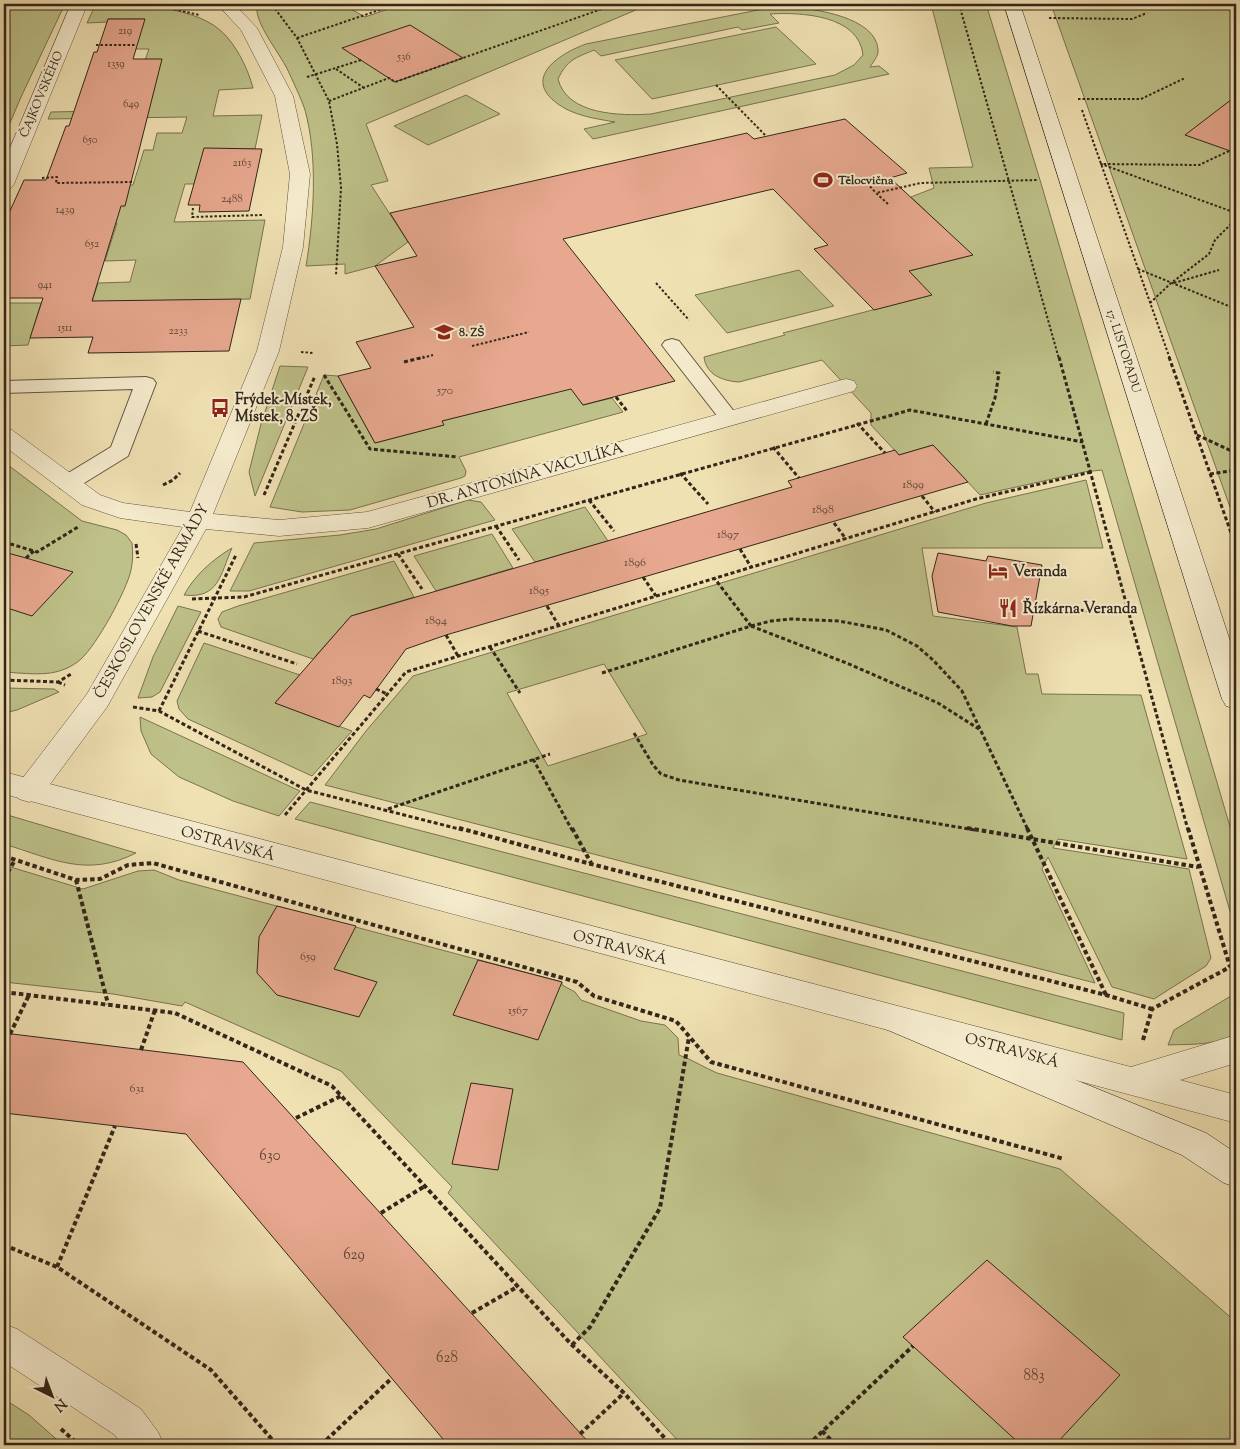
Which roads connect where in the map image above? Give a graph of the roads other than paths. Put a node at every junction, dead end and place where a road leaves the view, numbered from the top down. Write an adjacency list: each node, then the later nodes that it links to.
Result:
1 (225, 4): 11 (street, ČESKOSLOVENSKÉ ARMÁDY)
2 (1012, 4): 12 (street, 17. LISTOPADU)
3 (79, 5): 4 (street, ČAJKOVSKÉHO)
4 (4, 184)
5 (672, 345): 8 (lane)
6 (846, 386): 8 (street, DR. ANTONÍNA VACULÍKA)
7 (4, 387): 10 (lane)
8 (729, 418): 11 (street, DR. ANTONÍNA VACULÍKA)
9 (4, 435): 10 (street)
10 (68, 483): 11 (street)
11 (198, 521): 13 (street, ČESKOSLOVENSKÉ ARMÁDY)
12 (1236, 699)
13 (17, 787): 14 (street, OSTRAVSKÁ)
14 (894, 1019): 16 (street, OSTRAVSKÁ); 18 (street)
15 (1236, 1049): 16 (street)
16 (1132, 1081): 17 (street, OSTRAVSKÁ)
17 (1236, 1109)
18 (1236, 1172)
19 (4, 1341): 20 (street)
20 (146, 1445)

